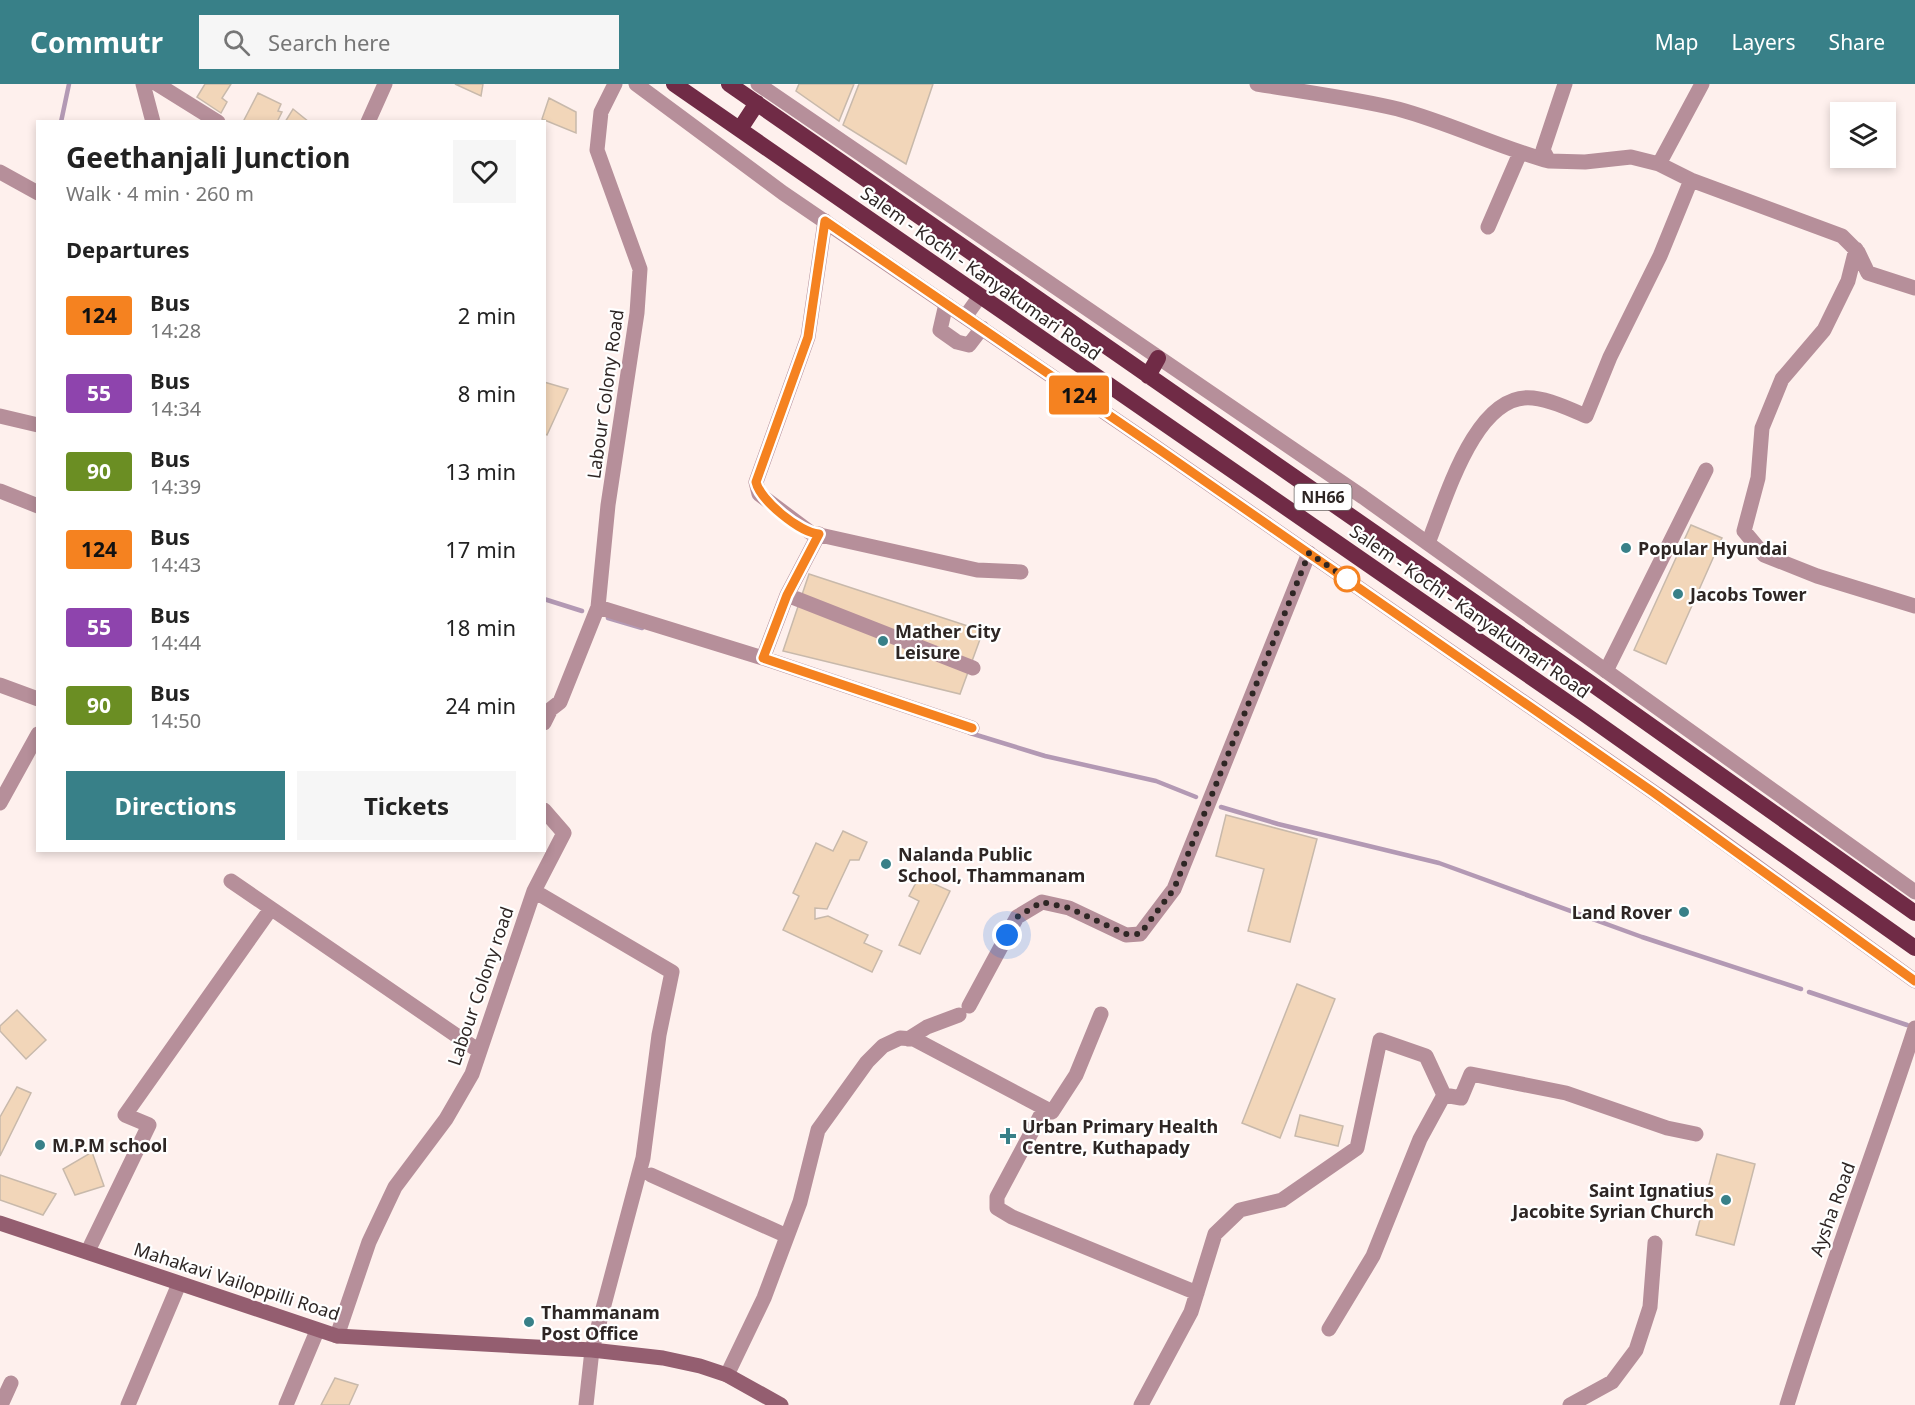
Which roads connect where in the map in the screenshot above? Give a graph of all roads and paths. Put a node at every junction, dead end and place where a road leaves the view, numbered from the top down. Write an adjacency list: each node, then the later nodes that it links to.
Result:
1 (143, 84): 13 (street)
2 (157, 84): 14 (street)
3 (385, 84): 15 (street)
4 (615, 84): 44 (street, Labour Colony Road)
5 (636, 84): 23 (street)
6 (674, 84): 16 (highway, Salem - Kochi - Kanyakumari Road / NH66)
7 (729, 84): 12 (highway, Salem - Kochi - Kanyakumari Road / NH66)
8 (758, 84): 31 (street)
9 (1257, 84): 17 (street)
10 (1565, 84): 18 (street)
11 (1702, 84): 19 (street)
12 (757, 103): 16 (highway); 32 (highway, Salem - Kochi - Kanyakumari Road / NH66)
13 (152, 120)
14 (215, 120)
15 (369, 120)
16 (740, 129): 27 (highway, Salem - Kochi - Kanyakumari Road / NH66)
17 (1520, 153): 18 (street); 24 (street)
18 (1549, 161): 19 (street)
19 (1659, 164): 21 (street)
20 (0, 172): 22 (street)
21 (1691, 180): 25 (street); 39 (street)
22 (36, 192)
23 (825, 221): 28 (street); 38 (street)
24 (1488, 227)
25 (1856, 249): 26 (street); 43 (street)
26 (1915, 288)
27 (980, 296): 29 (street); 56 (highway, Salem - Kochi - Kanyakumari Road / NH66)
28 (946, 304): 29 (street); 30 (street)
29 (965, 317): 30 (street)
30 (982, 328): 40 (street)
31 (1158, 358): 32 (highway); 39 (street)
32 (1148, 375): 54 (highway, Salem - Kochi - Kanyakumari Road / NH66)
33 (0, 416): 34 (street)
34 (36, 425)
35 (1706, 470): 47 (street)
36 (0, 490): 37 (street)
37 (36, 505)
38 (819, 534): 41 (street); 42 (street)
39 (1428, 543): 47 (street)
40 (1309, 553): 63 (street); 66 (street)
41 (1022, 572)
42 (787, 595): 45 (street); 46 (street)
43 (1915, 606)
44 (598, 607): 45 (street); 50 (street, Labour Colony Road)
45 (763, 658): 51 (street)
46 (973, 669)
47 (1606, 671): 59 (street)
48 (0, 685): 49 (street)
49 (36, 698)
50 (547, 713)
51 (972, 728)
52 (36, 738): 53 (street)
53 (0, 803)
54 (1760, 803): 56 (highway); 61 (highway, Salem - Kochi - Kanyakumari Road / NH66)
55 (546, 812): 58 (street, Labour Colony road)
56 (1744, 827): 62 (highway, Salem - Kochi - Kanyakumari Road / NH66)
57 (231, 881): 60 (street)
58 (534, 891): 67 (street, Labour Colony road); 81 (street)
59 (1915, 892)
60 (270, 910): 67 (street); 75 (street)
61 (1915, 913)
62 (1915, 948)
63 (1915, 981)
64 (1101, 1014): 69 (street)
65 (1915, 1028): 91 (street, Aysha Road)
66 (908, 1039): 69 (street); 73 (street)
67 (479, 1052): 80 (street, Labour Colony road)
68 (1444, 1095): 70 (street); 77 (street); 78 (street)
69 (1044, 1109): 77 (street)
70 (1696, 1134)
71 (651, 1174): 73 (street)
72 (0, 1223): 75 (main road, Mahakavi Vailoppilli Road)
73 (787, 1236): 82 (street)
74 (1655, 1243): 90 (street)
75 (88, 1251): 76 (main road, Mahakavi Vailoppilli Road)
76 (179, 1284): 79 (main road, Mahakavi Vailoppilli Road); 85 (street)
77 (1197, 1293): 89 (street)
78 (1329, 1329)
79 (317, 1331): 80 (main road, Mahakavi Vailoppilli Road); 86 (street)
80 (337, 1336): 81 (main road, Mahakavi Vailoppilli Road)
81 (592, 1350): 82 (main road, Mahakavi Vailoppilli Road); 87 (street)
82 (727, 1375): 88 (main road, Mahakavi Vailoppilli Road)
83 (11, 1383): 84 (street)
84 (1, 1405)
85 (128, 1405)
86 (286, 1405)
87 (586, 1405)
88 (781, 1405)
89 (1141, 1405)
90 (1570, 1405)
91 (1787, 1405)

